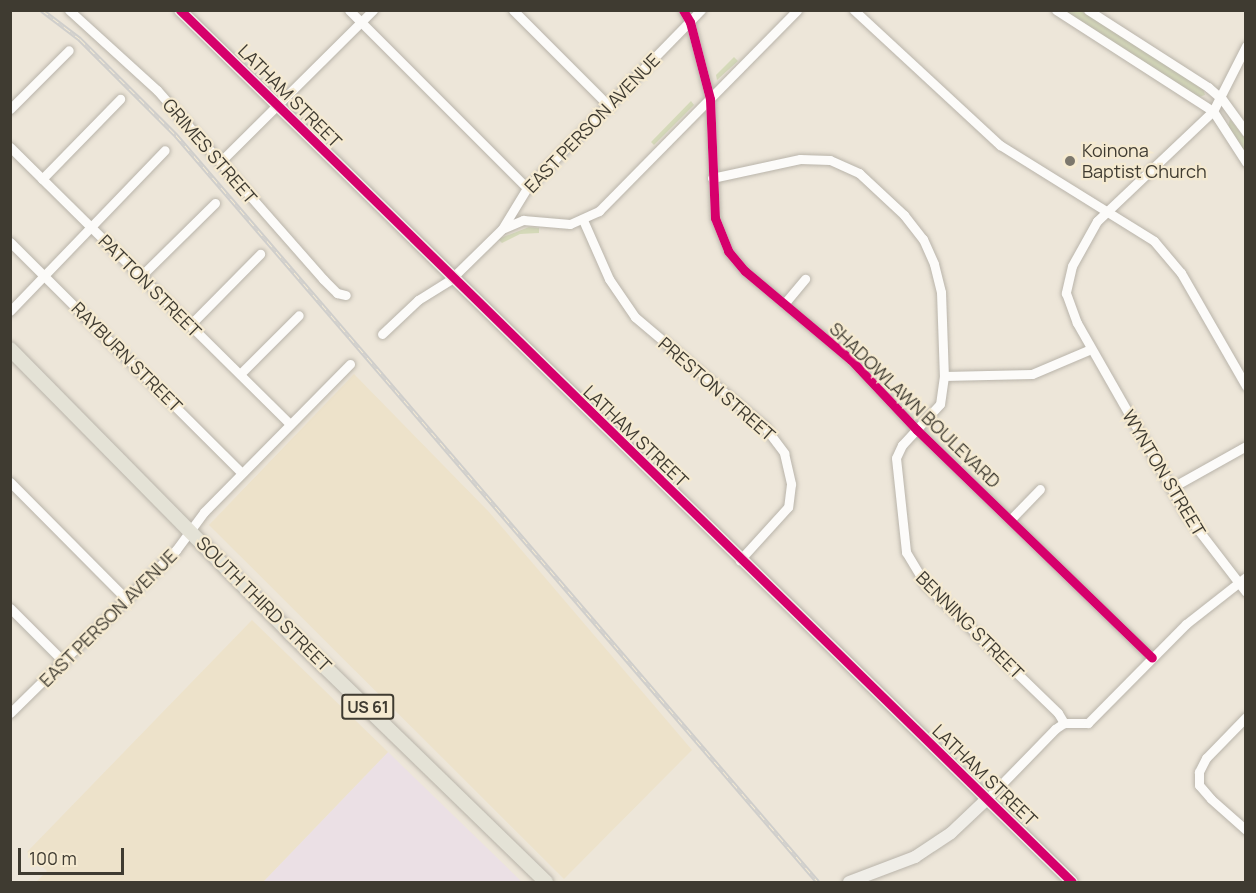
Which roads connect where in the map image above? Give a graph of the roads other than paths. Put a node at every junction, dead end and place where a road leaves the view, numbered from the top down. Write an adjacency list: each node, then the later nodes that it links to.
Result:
1 (69, 10): 26 (street, GRIMES STREET)
2 (180, 10): 20 (street, LATHAM STREET)
3 (349, 10): 12 (street)
4 (373, 10): 12 (street)
5 (513, 10): 19 (street)
6 (683, 10): 13 (street, SHADOWLAWN BOULEVARD)
7 (701, 10): 13 (street, EAST PERSON AVENUE)
8 (797, 10): 17 (street)
9 (854, 10): 32 (street)
10 (1056, 10): 22 (street)
11 (1088, 10): 18 (street)
12 (361, 22): 20 (street); 30 (street)
13 (690, 22): 17 (street, SHADOWLAWN BOULEVARD); 19 (street, EAST PERSON AVENUE)
14 (1245, 46): 18 (street, WYNTON STREET)
15 (69, 50): 21 (street)
16 (120, 99): 29 (street)
17 (710, 99): 28 (street, SHADOWLAWN BOULEVARD); 33 (street)
18 (1222, 99): 22 (street, WYNTON STREET); 23 (street)
19 (609, 106): 30 (street, EAST PERSON AVENUE)
20 (277, 107): 26 (street); 40 (street, LATHAM STREET)
21 (10, 109)
22 (1213, 111): 27 (street); 32 (street, WYNTON STREET)
23 (1245, 132)
24 (10, 147): 29 (street, PATTON STREET)
25 (165, 150): 34 (street)
26 (222, 160): 42 (street, GRIMES STREET)
27 (1245, 162)
28 (712, 178): 43 (street, SHADOWLAWN BOULEVARD); 52 (street, BENNING STREET)
29 (42, 179): 34 (street, PATTON STREET)
30 (527, 188): 35 (street, EAST PERSON AVENUE)
31 (214, 203): 39 (street)
32 (1107, 209): 48 (street, WYNTON STREET); 53 (street)
33 (583, 220): 35 (street); 63 (street, PRESTON STREET)
34 (91, 227): 38 (street); 39 (street, PATTON STREET)
35 (502, 230): 40 (street, EAST PERSON AVENUE)
36 (10, 242): 38 (street, RAYBURN STREET)
37 (260, 254): 46 (street)
38 (44, 275): 44 (street); 57 (street, RAYBURN STREET)
39 (141, 276): 46 (street, PATTON STREET)
40 (451, 279): 47 (street, EAST PERSON AVENUE); 63 (street, LATHAM STREET)
41 (805, 279): 43 (street)
42 (346, 295)
43 (784, 304): 55 (street, SHADOWLAWN BOULEVARD)
44 (10, 310)
45 (299, 315): 51 (street)
46 (190, 325): 51 (street, PATTON STREET)
47 (382, 334)
48 (1091, 348): 52 (street); 59 (street, WYNTON STREET)
49 (10, 349): 62 (main road, SOUTH THIRD STREET / US 61)
50 (350, 364): 54 (street, EAST PERSON AVENUE)
51 (240, 374): 54 (street, PATTON STREET)
52 (944, 376): 55 (street, BENNING STREET)
53 (1245, 386)
54 (290, 424): 57 (street, EAST PERSON AVENUE)
55 (917, 430): 61 (street, SHADOWLAWN BOULEVARD); 73 (street, BENNING STREET)
56 (1245, 446): 59 (street)
57 (242, 473): 62 (street, EAST PERSON AVENUE)
58 (10, 482): 67 (street)
59 (1171, 488): 65 (street, WYNTON STREET)
60 (1040, 489): 61 (street)
61 (1010, 520): 69 (street, SHADOWLAWN BOULEVARD)
62 (192, 531): 67 (street, EAST PERSON AVENUE); 76 (main road, SOUTH THIRD STREET / US 61)
63 (740, 560): 74 (street, LATHAM STREET)
64 (1245, 577): 65 (street)
65 (1237, 584): 66 (street, WYNTON STREET); 69 (street)
66 (1245, 592)
67 (127, 600): 70 (street, EAST PERSON AVENUE)
68 (10, 608): 70 (street)
69 (1152, 658): 73 (street)
70 (64, 662): 71 (street, EAST PERSON AVENUE)
71 (10, 713)
72 (1245, 717): 75 (street)
73 (1064, 723): 74 (street)
74 (987, 800): 77 (street); 78 (street, LATHAM STREET)
75 (1245, 830)
76 (546, 882)
77 (849, 882)
78 (1072, 882)

